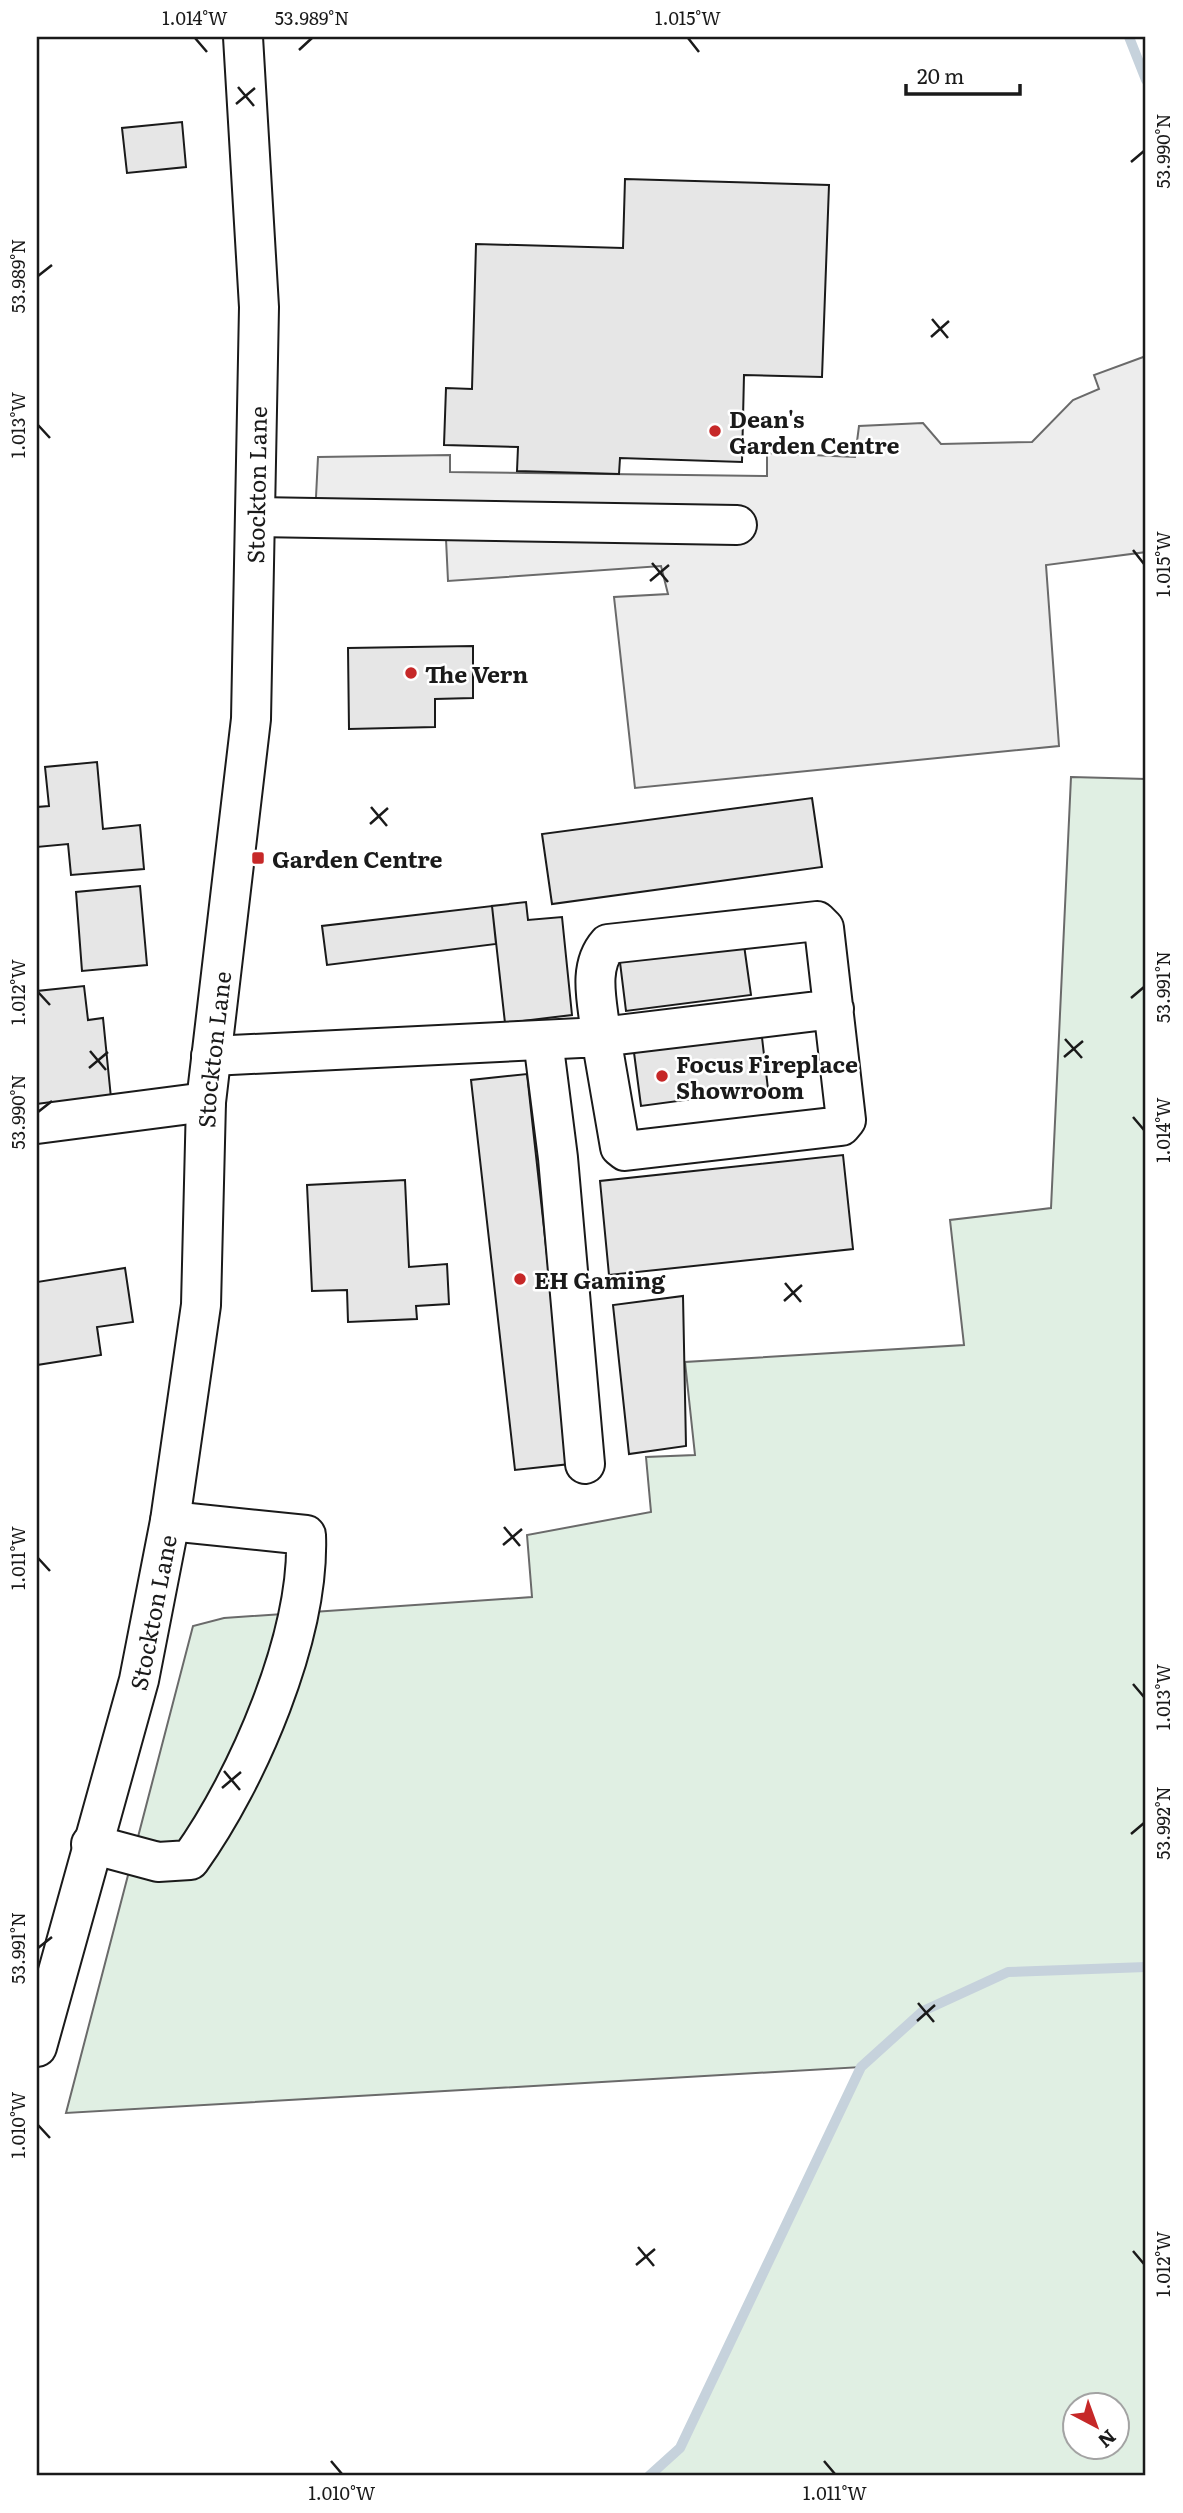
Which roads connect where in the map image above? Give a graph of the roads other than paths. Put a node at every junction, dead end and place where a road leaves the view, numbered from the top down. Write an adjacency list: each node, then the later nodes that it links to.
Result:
1 (243, 37): 2 (street, Stockton Lane)
2 (256, 517): 3 (street); 7 (street, Stockton Lane)
3 (737, 525)
4 (834, 1009): 5 (street); 5 (street); 5 (street)
5 (601, 1037): 6 (street)
6 (543, 1040): 7 (street); 10 (street)
7 (211, 1056): 8 (street, Stockton Lane)
8 (206, 1102): 9 (street); 11 (street, Stockton Lane)
9 (37, 1124)
10 (585, 1464)
11 (170, 1521): 12 (street, Stockton Lane); 12 (street)
12 (91, 1844): 13 (street, Stockton Lane)
13 (37, 2047)

